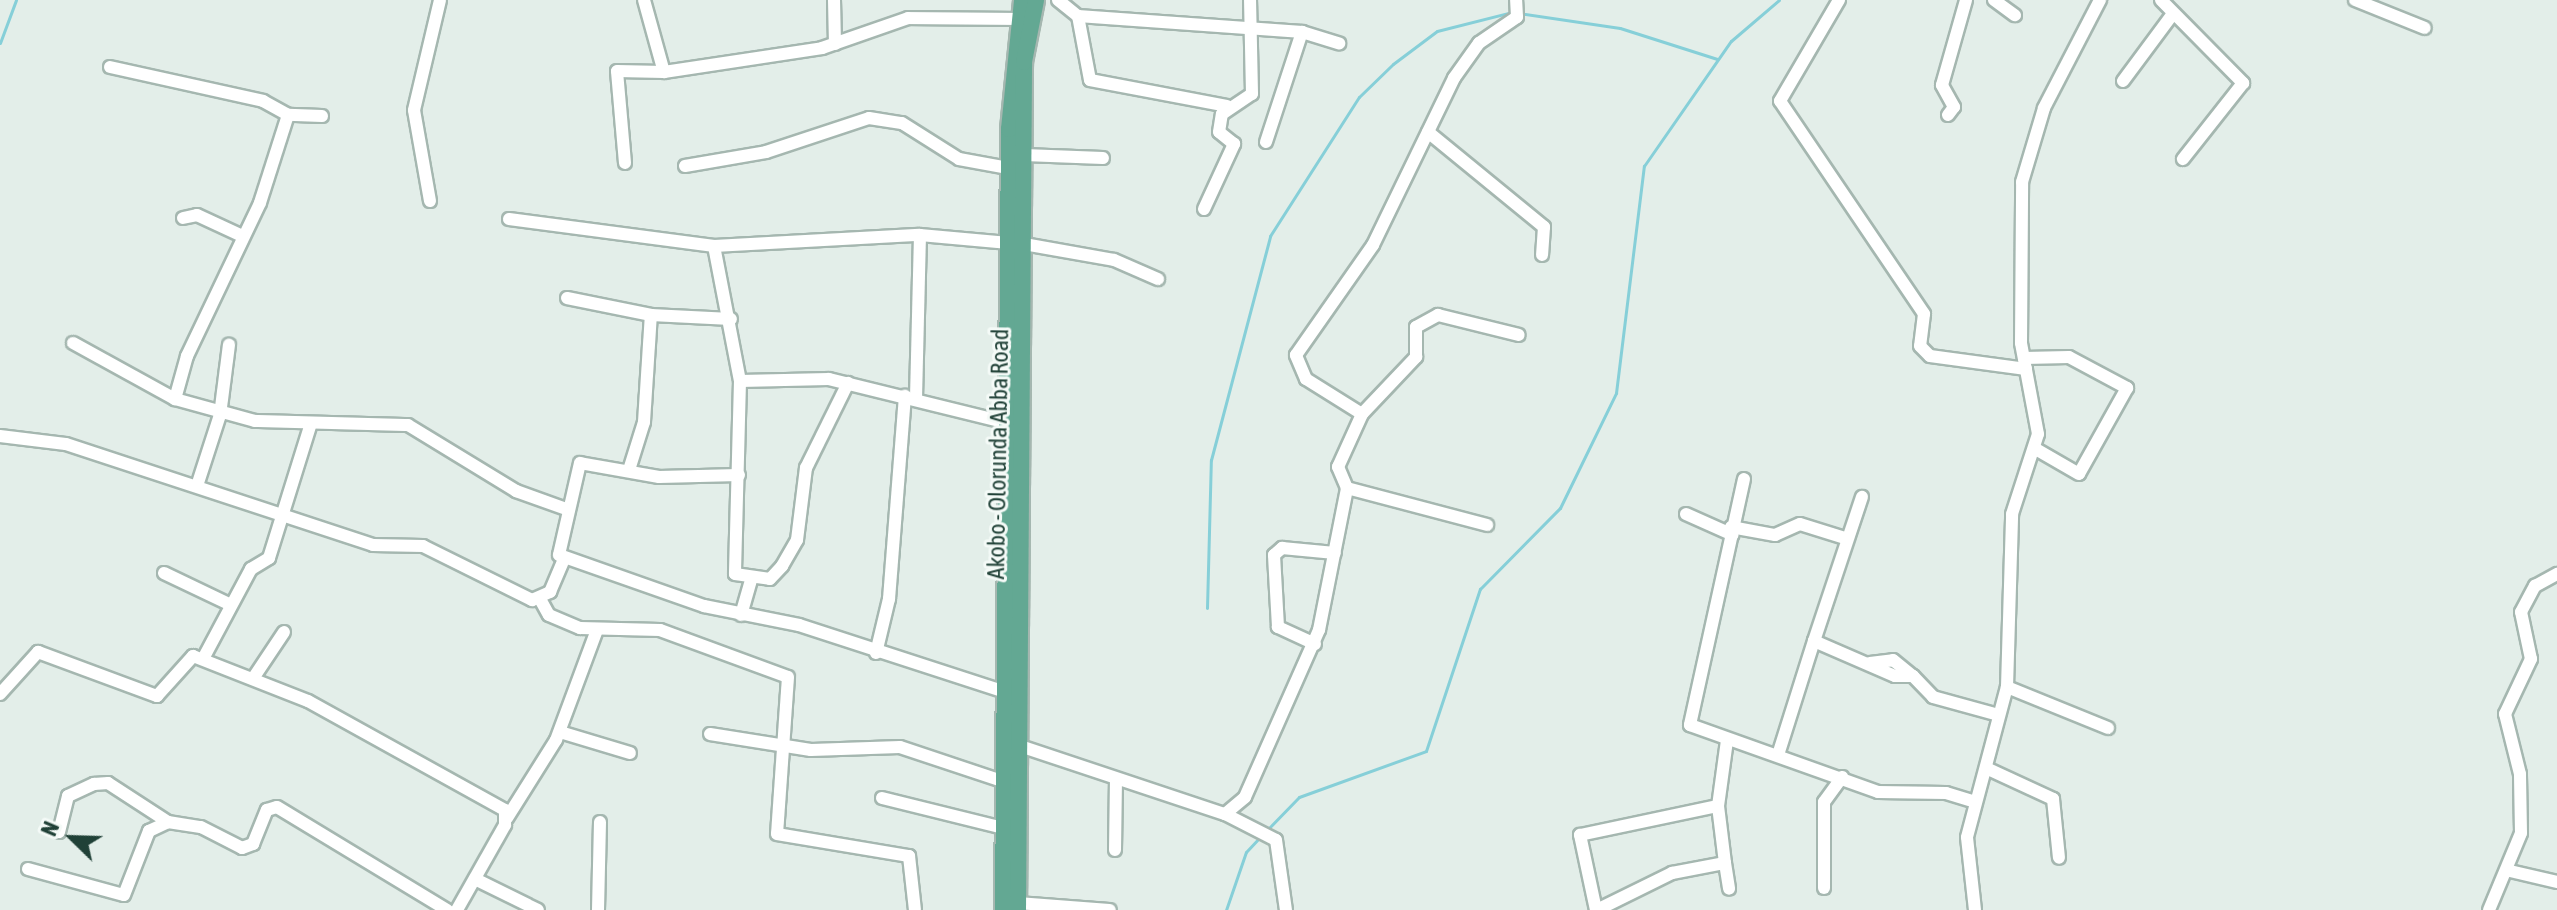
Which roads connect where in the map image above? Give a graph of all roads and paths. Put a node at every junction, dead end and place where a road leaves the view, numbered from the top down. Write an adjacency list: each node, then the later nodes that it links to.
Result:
1 (644, 0): 25 (street)
2 (834, 0): 23 (street)
3 (1022, 0): 18 (main road, Akobo - Olorunda Abba Road)
4 (1036, 0): 31 (main road, Akobo - Olorunda Abba Road)
5 (1058, 0): 17 (street)
6 (1250, 0): 20 (street)
7 (1839, 0): 56 (street)
8 (1966, 0): 29 (street)
9 (1994, 0): 15 (street)
10 (2100, 0): 56 (street)
11 (2161, 0): 16 (street)
12 (2355, 0): 19 (street)
13 (438, 1): 40 (street)
14 (1517, 8): 32 (street)
15 (2015, 15)
16 (2172, 15): 26 (street); 36 (street)
17 (1078, 16): 20 (street); 27 (street)
18 (1016, 19): 23 (street); 31 (main road, Akobo - Olorunda Abba Road)
19 (2425, 28)
20 (1255, 29): 21 (street); 27 (street)
21 (1302, 32): 22 (street); 33 (street)
22 (1339, 43)
23 (835, 44): 25 (street)
24 (110, 67): 28 (street)
25 (664, 72): 37 (street)
26 (2123, 81)
27 (1227, 106): 41 (street)
28 (288, 115): 30 (street); 44 (street)
29 (1948, 115)
30 (322, 116)
31 (1017, 129): 34 (main road, Akobo - Olorunda Abba Road); 39 (main road, Akobo - Olorunda Abba Road)
32 (1428, 132): 48 (street); 61 (street)
33 (1266, 142)
34 (1024, 155): 35 (street); 46 (main road, Akobo - Olorunda Abba Road)
35 (1103, 158)
36 (2183, 159)
37 (625, 163)
38 (685, 166): 39 (street)
39 (1008, 168): 46 (main road, Akobo - Olorunda Abba Road)
40 (430, 201)
41 (1204, 209)
42 (183, 218): 44 (street)
43 (509, 219): 47 (street)
44 (240, 235): 60 (street)
45 (920, 235): 46 (street); 47 (street); 59 (street)
46 (1016, 244): 49 (street); 63 (main road, Akobo - Olorunda Abba Road); 103 (main road, Akobo - Olorunda Abba Road)
47 (714, 246): 52 (street)
48 (1542, 255)
49 (1158, 279)
50 (567, 298): 51 (street)
51 (651, 315): 52 (street); 67 (street)
52 (731, 319): 57 (street)
53 (1519, 335): 61 (street)
54 (73, 343): 60 (street)
55 (229, 345): 62 (street)
56 (2025, 363): 66 (street); 66 (street)
57 (740, 381): 58 (street); 68 (street)
58 (848, 383): 59 (street); 83 (street)
59 (911, 397): 63 (street); 91 (street)
60 (175, 399): 62 (street)
61 (1362, 414): 71 (street)
62 (220, 415): 64 (street); 70 (street)
63 (1008, 423): 95 (main road, Akobo - Olorunda Abba Road)
64 (310, 426): 73 (street); 75 (street)
65 (0, 436): 70 (street)
66 (2034, 448): 94 (street)
67 (637, 469): 68 (street); 73 (street)
68 (739, 475): 83 (street)
69 (1744, 479): 77 (street)
70 (197, 486): 75 (street)
71 (1347, 488): 76 (street); 79 (street)
72 (1862, 497): 78 (street)
73 (566, 509): 80 (street)
74 (1686, 514): 77 (street)
75 (287, 516): 84 (street); 85 (street)
76 (1487, 525)
77 (1732, 531): 78 (street); 102 (street)
78 (1845, 538): 89 (street)
79 (1335, 553): 90 (street); 90 (street)
80 (564, 559): 84 (street); 86 (street)
81 (164, 573): 85 (street)
82 (2557, 574): 123 (street)
83 (751, 581): 86 (street)
84 (540, 599): 87 (street)
85 (231, 605): 92 (street)
86 (741, 615): 91 (street)
87 (597, 630): 99 (street); 101 (street)
88 (284, 632): 93 (street)
89 (1814, 641): 97 (street); 105 (street)
90 (1315, 644): 113 (street)
91 (876, 653): 95 (street)
92 (204, 657): 93 (street); 96 (street)
93 (254, 677): 114 (street)
94 (2007, 687): 97 (street); 98 (street)
95 (1005, 692): 109 (main road, Akobo - Olorunda Abba Road)
96 (0, 694)
97 (1999, 715): 106 (street)
98 (2108, 728)
99 (560, 732): 104 (street); 114 (street)
100 (710, 734): 101 (street)
101 (782, 740): 109 (street); 133 (street)
102 (1727, 740): 105 (street); 112 (street)
103 (1017, 745): 108 (street); 128 (main road, Akobo - Olorunda Abba Road)
104 (630, 753)
105 (1778, 755): 107 (street)
106 (1986, 768): 111 (street); 120 (street)
107 (1842, 777): 111 (street); 126 (street)
108 (1116, 780): 113 (street); 119 (street)
109 (1002, 781): 117 (main road, Akobo - Olorunda Abba Road)
110 (882, 798): 117 (street)
111 (1975, 802): 137 (street)
112 (1718, 806): 121 (street); 136 (street)
113 (1225, 814): 135 (street)
114 (507, 818): 124 (street)
115 (168, 822): 118 (street); 122 (street); 129 (street)
116 (600, 822): 132 (street)
117 (1003, 828): 128 (main road, Akobo - Olorunda Abba Road)
118 (59, 832)
119 (1115, 850)
120 (2059, 858)
121 (1725, 863): 127 (street); 136 (street)
122 (28, 869)
123 (2510, 871): 125 (street); 138 (street)
124 (475, 879): 130 (street); 131 (street)
125 (2557, 882)
126 (1824, 888)
127 (1729, 889)
128 (1013, 908): 134 (street)
129 (447, 910)
130 (457, 910)
131 (538, 910)
132 (598, 910)
133 (915, 910)
134 (1110, 910)
135 (1286, 910)
136 (1597, 910)
137 (1975, 910)
138 (2489, 910)

